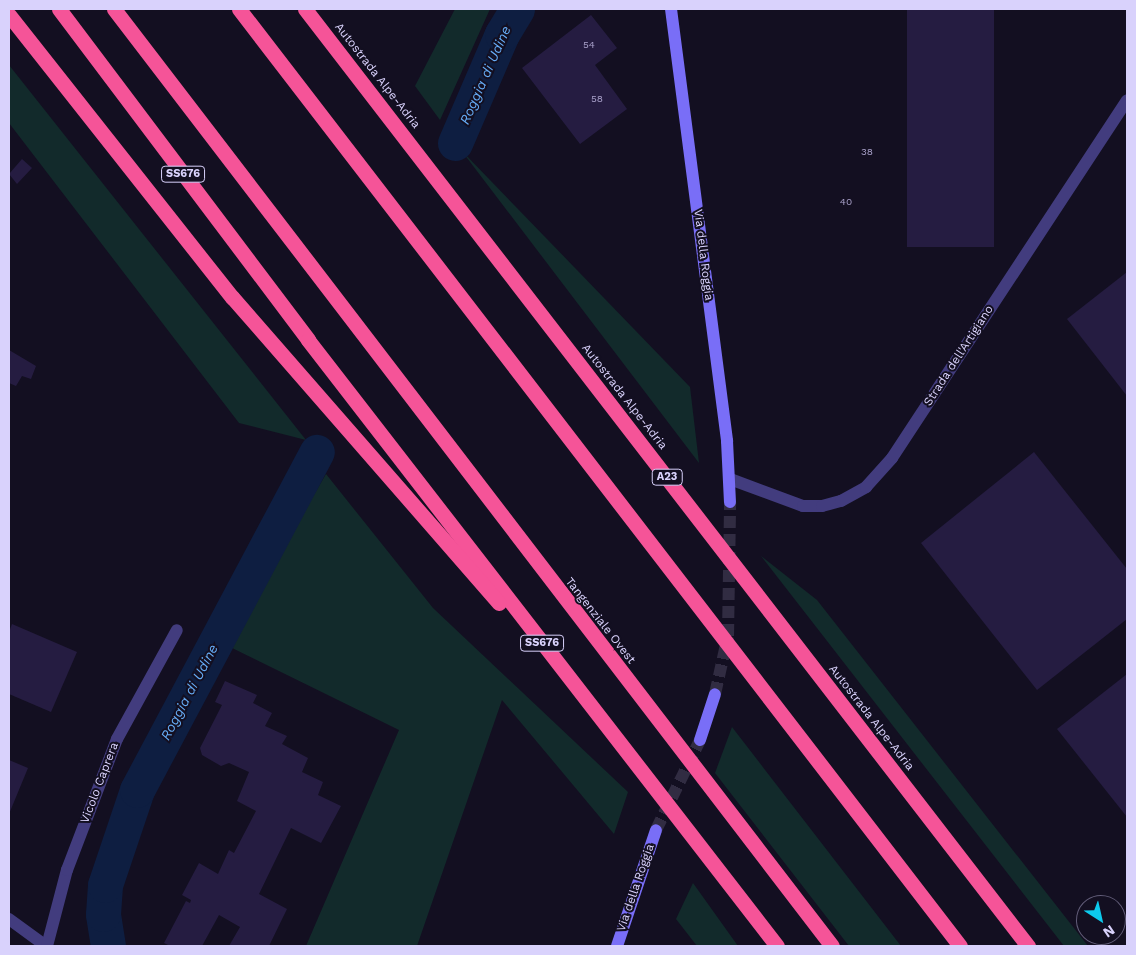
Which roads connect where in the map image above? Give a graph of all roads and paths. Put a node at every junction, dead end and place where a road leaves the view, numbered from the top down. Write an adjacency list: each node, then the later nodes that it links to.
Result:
1 (59, 9): 12 (highway, SS676)
2 (114, 9): 19 (highway, Tangenziale Ovest)
3 (239, 9): 20 (highway)
4 (305, 9): 21 (highway, Autostrada Alpe-Adria / A23)
5 (671, 9): 8 (street, Via della Roggia)
6 (9, 15): 12 (highway)
7 (1127, 100): 8 (street, Strada dell'Artigiano)
8 (730, 479): 9 (street, Via della Roggia)
9 (730, 502)
10 (177, 630): 16 (street, Vicolo Caprera)
11 (715, 694): 13 (street)
12 (600, 718): 18 (highway, SS676)
13 (700, 740)
14 (656, 830): 17 (street, Via della Roggia)
15 (9, 919): 16 (street)
16 (47, 946)
17 (617, 946)
18 (777, 946)
19 (832, 946)
20 (960, 946)
21 (1028, 946)

